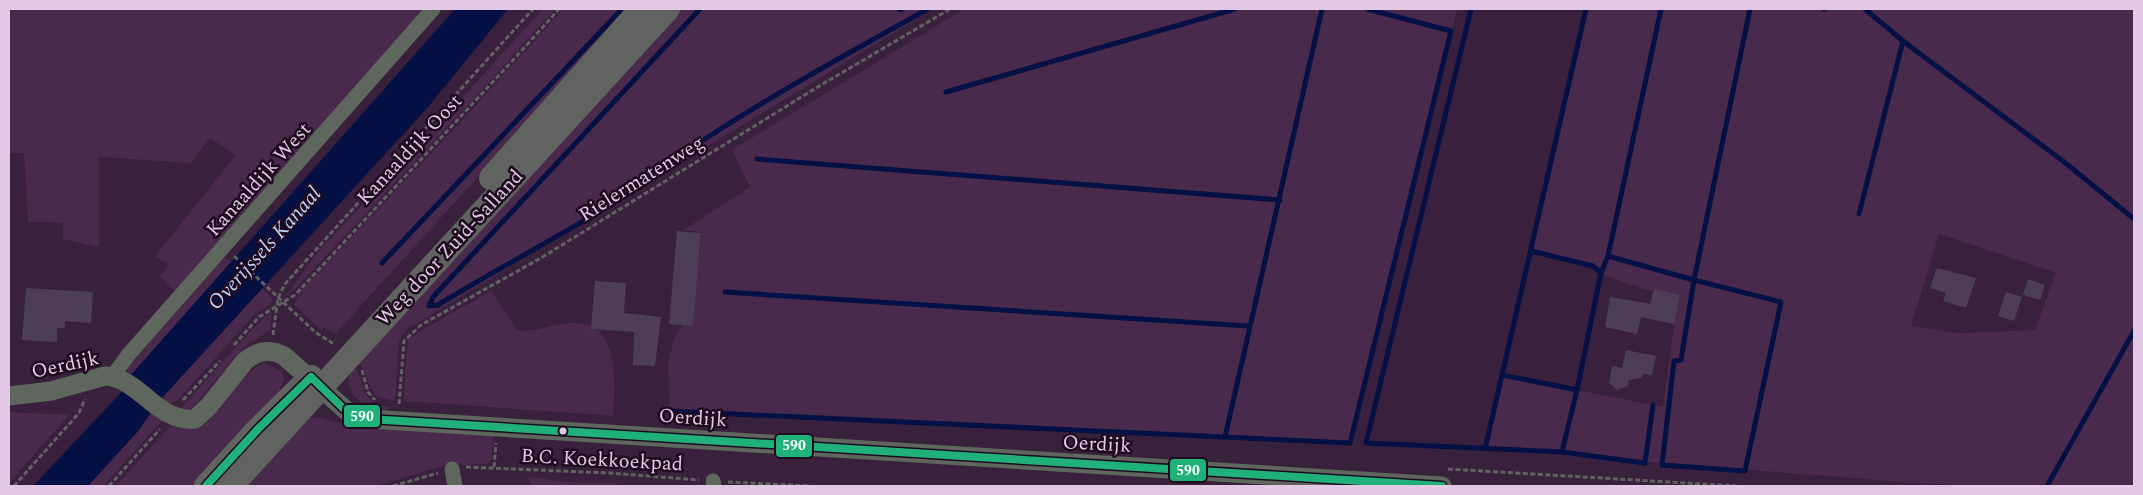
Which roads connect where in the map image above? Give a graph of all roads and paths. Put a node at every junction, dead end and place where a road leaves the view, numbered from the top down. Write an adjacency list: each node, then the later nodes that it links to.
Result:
1 (433, 9): 15 (street, Kanaaldijk West)
2 (533, 9): 8 (path, Kanaaldijk Oost)
3 (558, 9): 9 (path, Kanaaldijk Oost)
4 (640, 9): 16 (main road, Weg door Zuid-Salland)
5 (668, 9): 16 (main road, Weg door Zuid-Salland)
6 (950, 9): 18 (path, Rielermatenweg)
7 (234, 256): 8 (path)
8 (278, 298): 9 (path); 10 (path, Kanaaldijk Oost)
9 (282, 302): 10 (path, Kanaaldijk Oost)
10 (277, 305): 11 (path, Kanaaldijk Oost); 12 (path, Kanaaldijk Oost)
11 (272, 351): 16 (street, Oerdijk); 19 (street)
12 (228, 352)
13 (221, 359): 19 (path)
14 (93, 380): 15 (street, Oerdijk); 17 (street, Oerdijk); 22 (path)
15 (120, 380): 19 (street, Oerdijk)
16 (316, 382): 24 (main road, Weg door Zuid-Salland); 25 (main road, Weg door Zuid-Salland); 29 (street, Oerdijk)
17 (9, 396)
18 (399, 404)
19 (164, 411): 23 (path)
20 (452, 469): 21 (path, B.C. Koekkoekpad); 26 (path, B.C. Koekkoekpad); 27 (street)
21 (713, 484): 28 (path, B.C. Koekkoekpad)
22 (14, 486)
23 (109, 486)
24 (206, 486)
25 (231, 486)
26 (392, 486)
27 (455, 486)
28 (812, 486)
29 (1442, 486)
30 (1721, 486): 31 (path)
31 (1737, 486)

